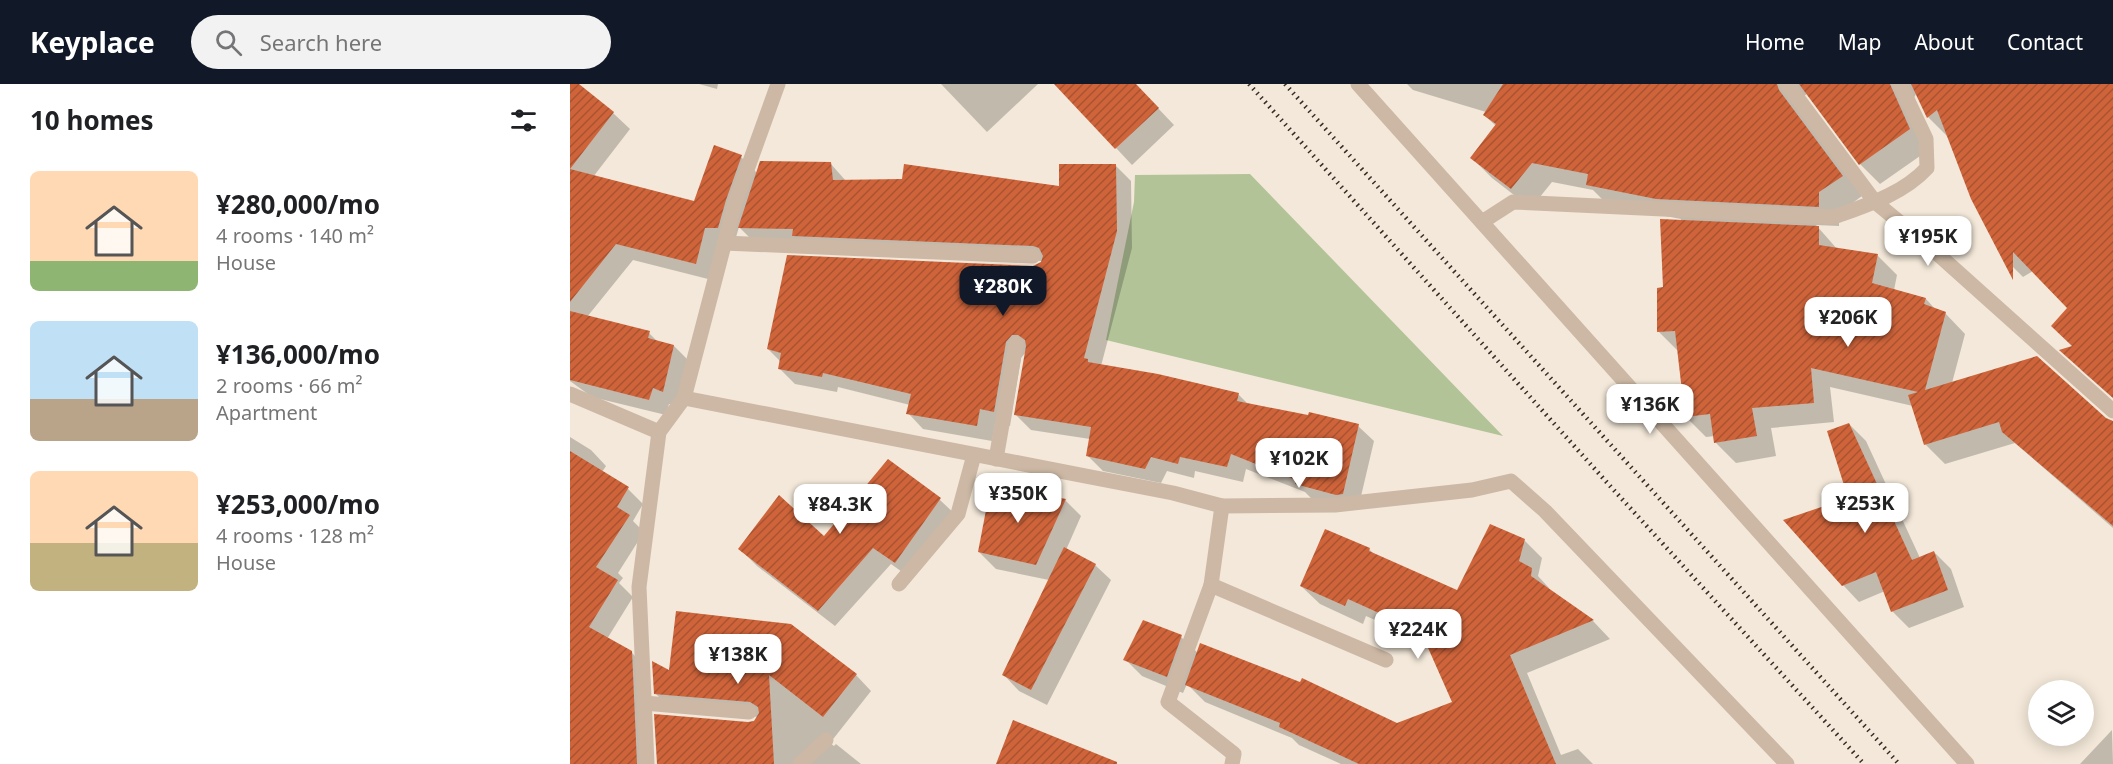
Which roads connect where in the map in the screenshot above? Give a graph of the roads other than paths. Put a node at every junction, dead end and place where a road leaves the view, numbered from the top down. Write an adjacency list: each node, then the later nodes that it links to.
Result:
1 (778, 84): 7 (street)
2 (1358, 84): 6 (street)
3 (1787, 84): 5 (street)
4 (1900, 84): 5 (street)
5 (1875, 202): 6 (street); 12 (street)
6 (1482, 222): 27 (street)
7 (724, 243): 8 (street); 11 (street)
8 (1033, 256)
9 (1016, 344): 15 (street)
10 (570, 394): 13 (street)
11 (684, 398): 13 (street); 14 (street)
12 (2113, 411)
13 (659, 432): 20 (street)
14 (974, 455): 15 (street); 17 (street)
15 (996, 459): 16 (street)
16 (1222, 506): 18 (street); 26 (street)
17 (899, 584)
18 (1211, 585): 19 (street); 25 (street)
19 (1386, 660)
20 (644, 702): 21 (street); 23 (street)
21 (749, 712)
22 (826, 740): 24 (street)
23 (647, 764)
24 (800, 764)
25 (1232, 764)
26 (1787, 764)
27 (1966, 764)

